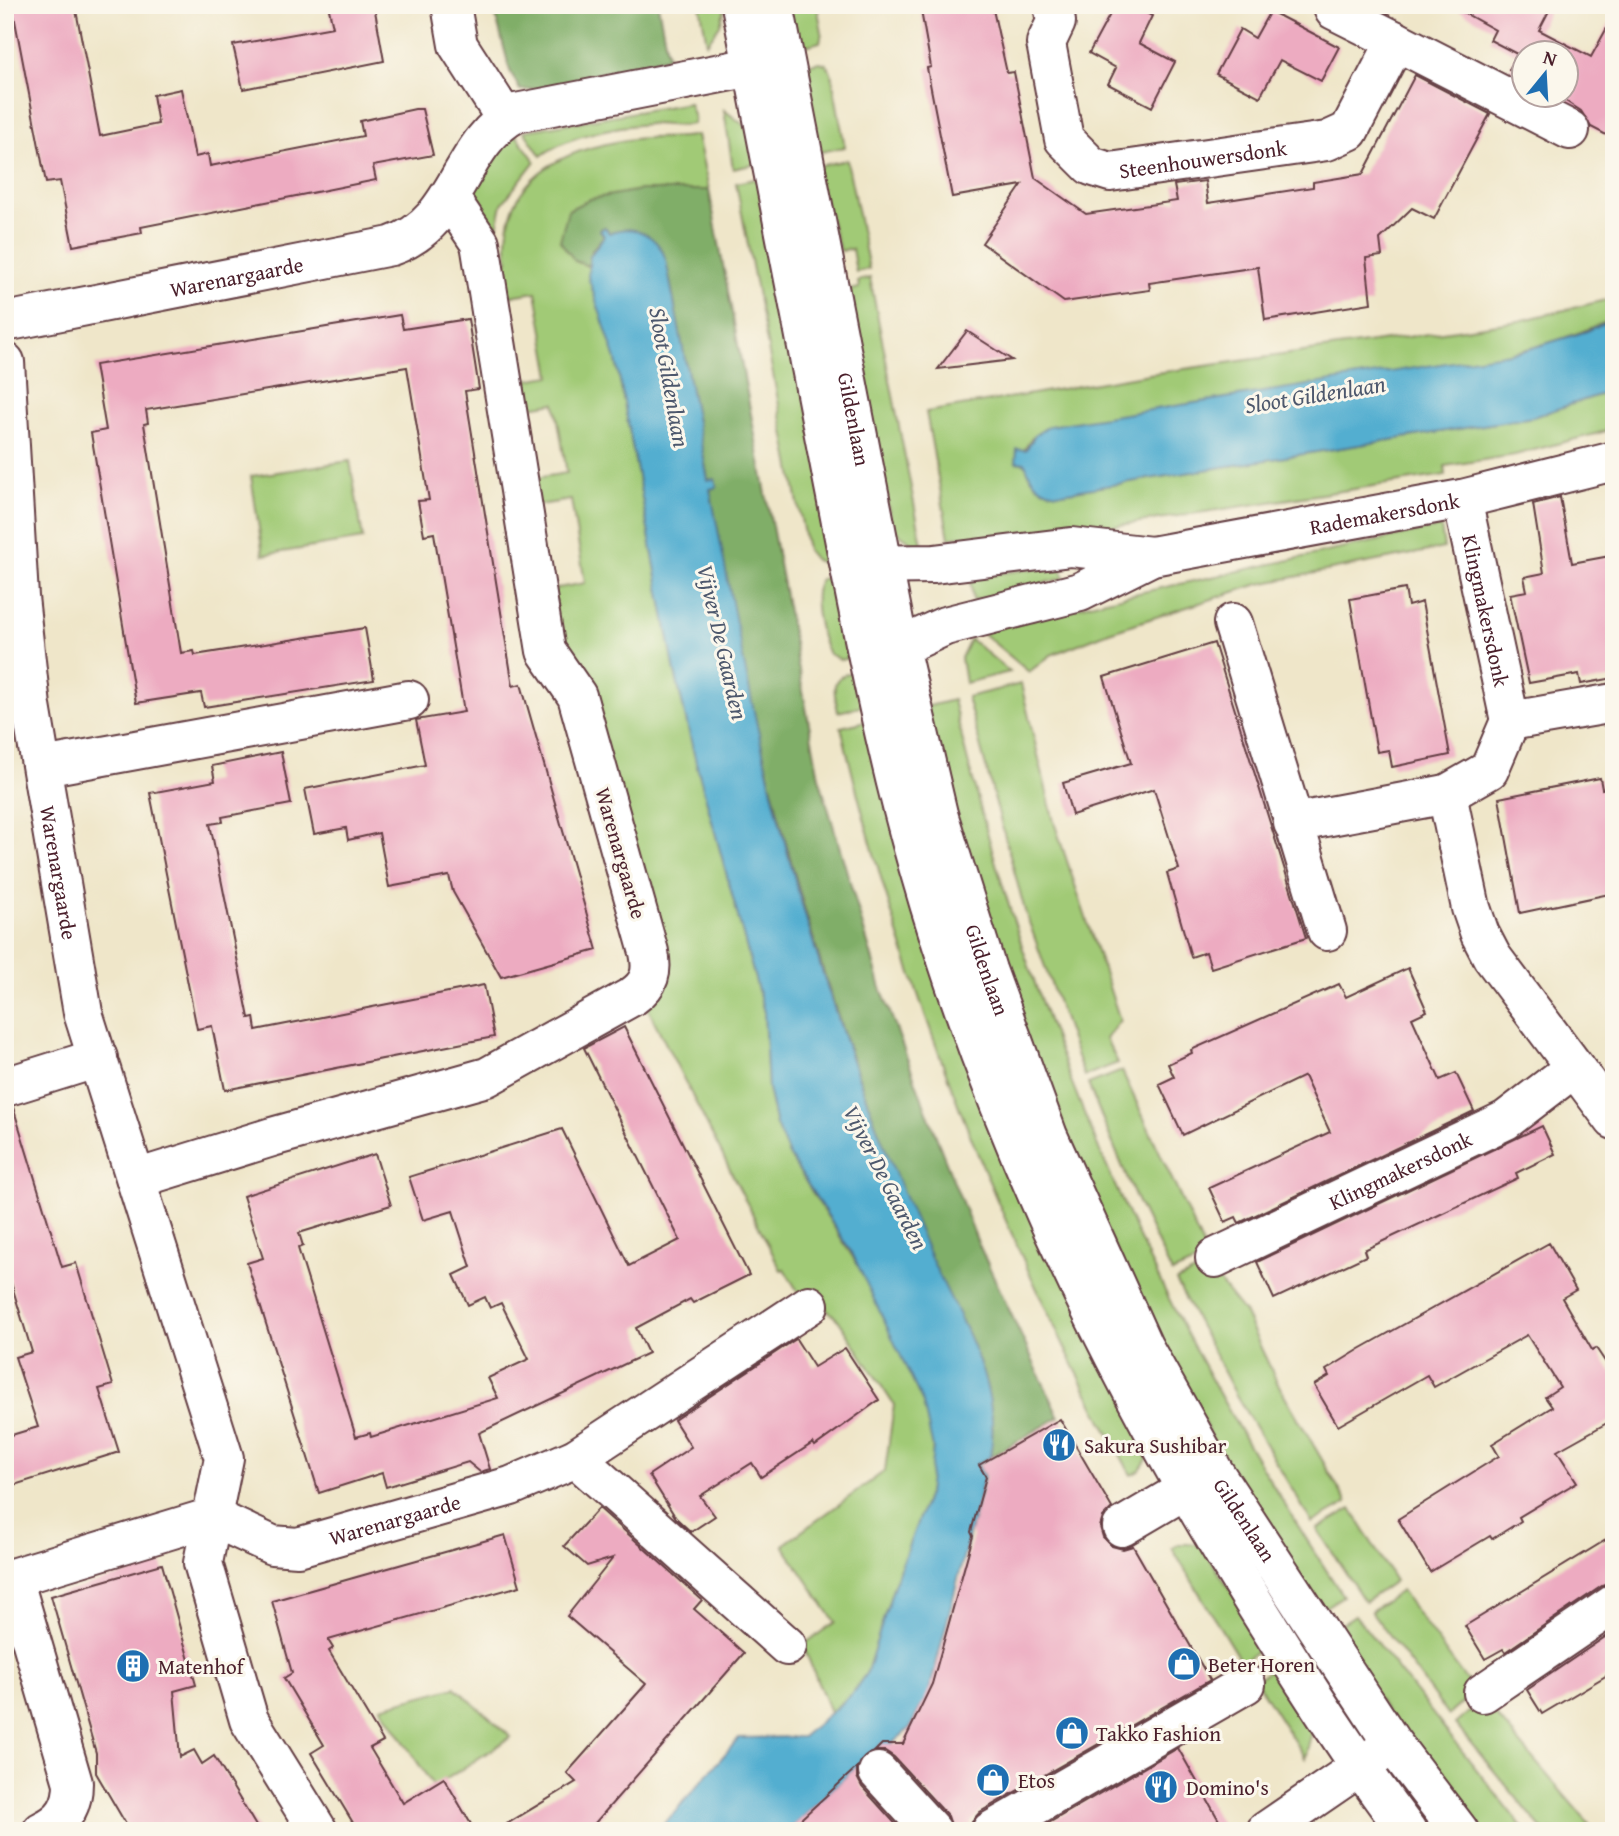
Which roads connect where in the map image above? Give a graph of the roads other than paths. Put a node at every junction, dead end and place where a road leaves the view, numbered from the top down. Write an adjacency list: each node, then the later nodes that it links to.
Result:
1 (451, 5): 8 (street)
2 (741, 5): 7 (street, Gildenlaan)
3 (774, 5): 7 (street, Gildenlaan)
4 (1053, 5): 6 (street, Steenhouwersdonk)
5 (1336, 5): 6 (street)
6 (1396, 41): 9 (street)
7 (769, 64): 8 (street); 16 (street, Gildenlaan)
8 (505, 118): 10 (street, Warenargaarde)
9 (1570, 130)
10 (449, 197): 11 (street, Warenargaarde); 31 (street, Warenargaarde)
11 (5, 322)
12 (5, 362): 18 (street, Warenargaarde)
13 (1614, 461): 14 (street, Rademakersdonk)
14 (1462, 499): 15 (street, Rademakersdonk); 22 (street, Klingmakersdonk)
15 (1152, 556): 16 (street, Rademakersdonk); 19 (street, Rademakersdonk)
16 (866, 565): 19 (street, Gildenlaan)
17 (1233, 623): 25 (street)
18 (15, 645): 23 (street, Warenargaarde)
19 (884, 655): 35 (street, Gildenlaan)
20 (409, 700): 23 (street)
21 (1614, 703): 22 (street)
22 (1510, 721): 24 (street)
23 (43, 767): 27 (street, Warenargaarde)
24 (1447, 794): 25 (street); 28 (street)
25 (1293, 823): 26 (street)
26 (1327, 931)
27 (98, 1058): 29 (street); 31 (street, Warenargaarde)
28 (1574, 1068): 30 (street); 32 (street, Klingmakersdonk)
29 (5, 1087)
30 (1614, 1120)
31 (136, 1179): 36 (street, Warenargaarde)
32 (1215, 1258)
33 (809, 1305): 34 (street, Warenargaarde)
34 (576, 1458): 36 (street, Warenargaarde); 40 (street)
35 (1199, 1481): 37 (street); 43 (street, Gildenlaan); 44 (street, Gildenlaan)
36 (212, 1517): 38 (street); 47 (street, Warenargaarde)
37 (1122, 1527)
38 (9, 1579): 46 (street)
39 (1614, 1604): 42 (street)
40 (787, 1646)
41 (1246, 1684): 49 (street)
42 (1483, 1693)
43 (1392, 1743): 44 (street); 52 (street, Gildenlaan)
44 (1359, 1768): 50 (street); 51 (street, Gildenlaan)
45 (877, 1772): 48 (street)
46 (42, 1831)
47 (318, 1831)
48 (932, 1831)
49 (991, 1831)
50 (1266, 1831)
51 (1407, 1831)
52 (1459, 1831)

